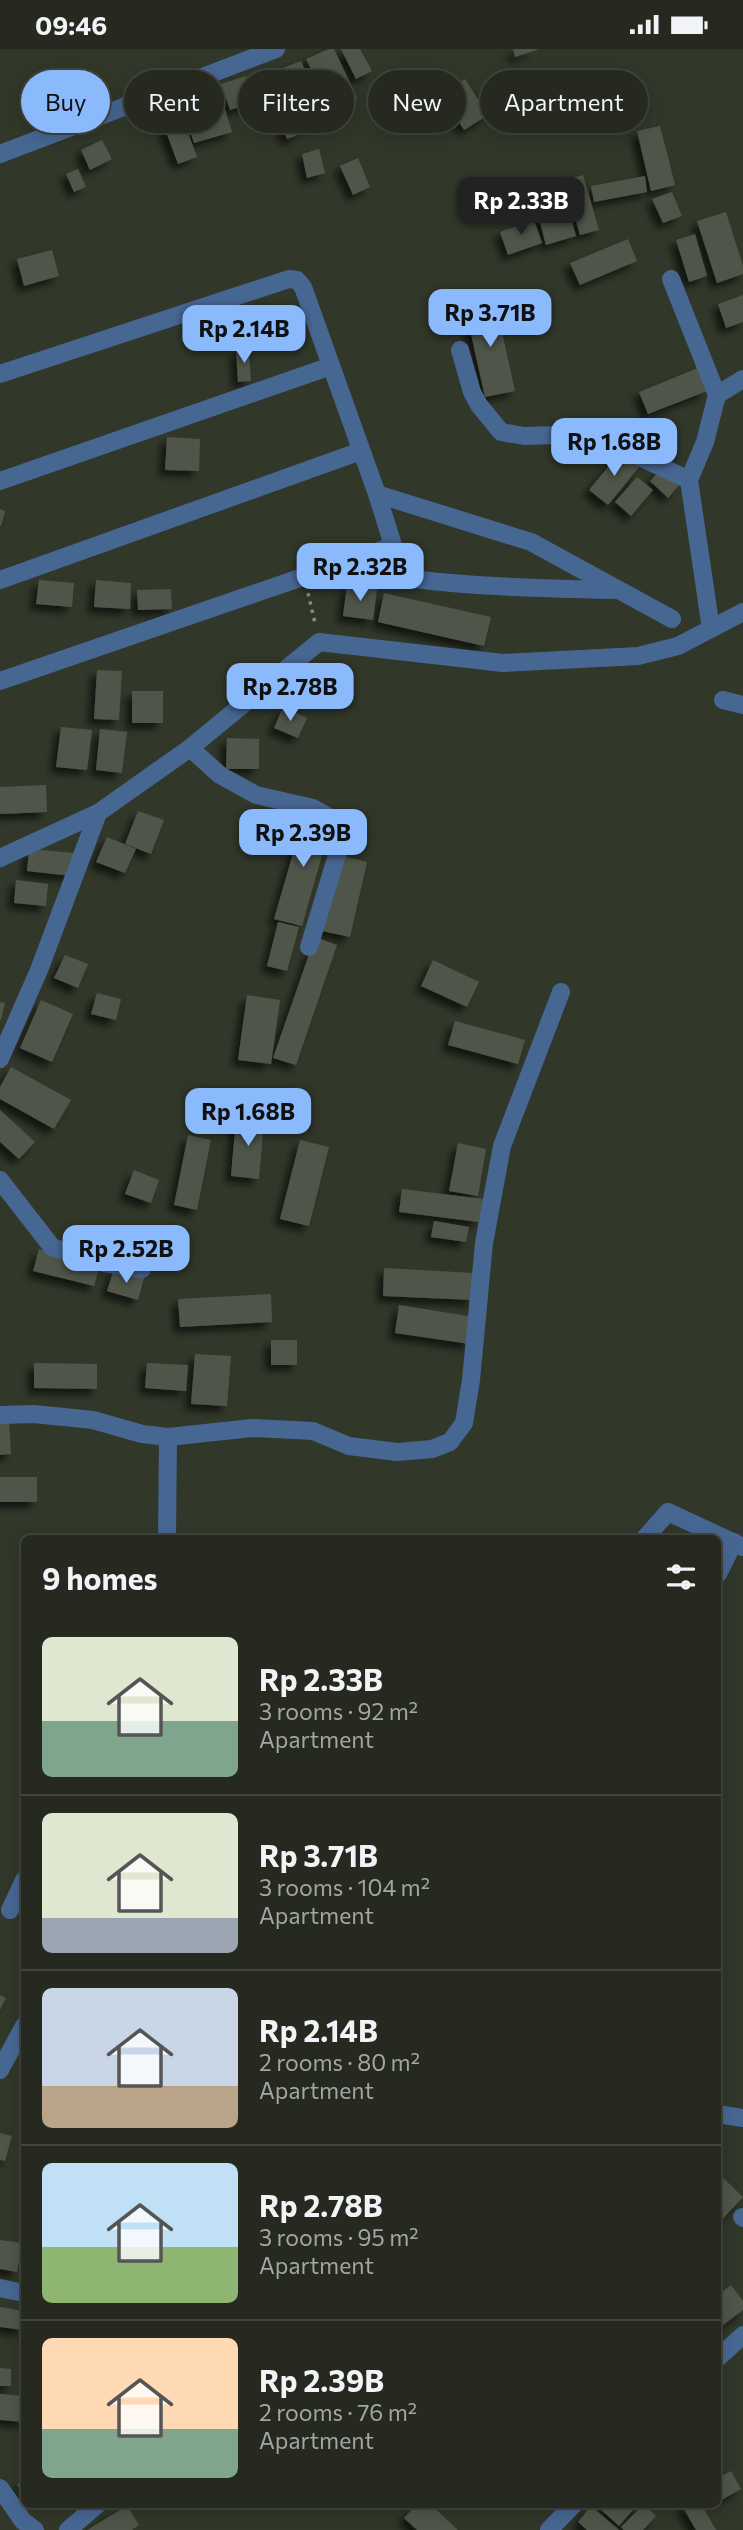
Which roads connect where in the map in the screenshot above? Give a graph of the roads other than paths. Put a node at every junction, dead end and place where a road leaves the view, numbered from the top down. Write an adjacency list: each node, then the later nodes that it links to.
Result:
1 (276, 49): 2 (street)
2 (0, 154)
3 (671, 279): 8 (street)
4 (460, 350): 10 (street)
5 (331, 366): 6 (street); 9 (street); 11 (street)
6 (0, 374)
7 (743, 379): 8 (street)
8 (717, 395): 10 (street)
9 (361, 451): 12 (street); 16 (street)
10 (689, 480): 20 (street)
11 (0, 481)
12 (377, 495): 13 (street); 17 (street)
13 (393, 545): 14 (street); 15 (street)
14 (336, 566): 15 (street); 21 (street)
15 (403, 577): 17 (street)
16 (0, 580)
17 (617, 590): 19 (street)
18 (743, 613): 20 (street)
19 (672, 619)
20 (711, 629): 24 (street)
21 (0, 681)
22 (723, 700): 23 (street)
23 (743, 705)
24 (190, 748): 25 (street); 27 (street)
25 (98, 813): 26 (street); 29 (street)
26 (0, 858)
27 (309, 947)
28 (561, 992): 33 (street)
29 (0, 1059)
30 (0, 1180): 31 (street)
31 (142, 1269)
32 (0, 1415): 33 (street)
33 (168, 1437): 34 (street)
34 (167, 1535)
35 (648, 1535): 36 (street)
36 (718, 1535)
37 (721, 1536): 38 (street)
38 (738, 1544): 39 (street)
39 (721, 1570)
40 (21, 1888): 41 (street)
41 (12, 1910)
42 (21, 2032): 43 (street)
43 (0, 2070)
44 (721, 2114): 45 (street)
45 (743, 2117)
46 (0, 2288): 47 (street)
47 (21, 2292)
48 (743, 2335): 49 (street)
49 (721, 2352)
50 (0, 2488): 53 (street)
51 (93, 2508): 54 (street)
52 (570, 2508): 55 (street)
53 (35, 2530)
54 (68, 2530)
55 (550, 2530)

